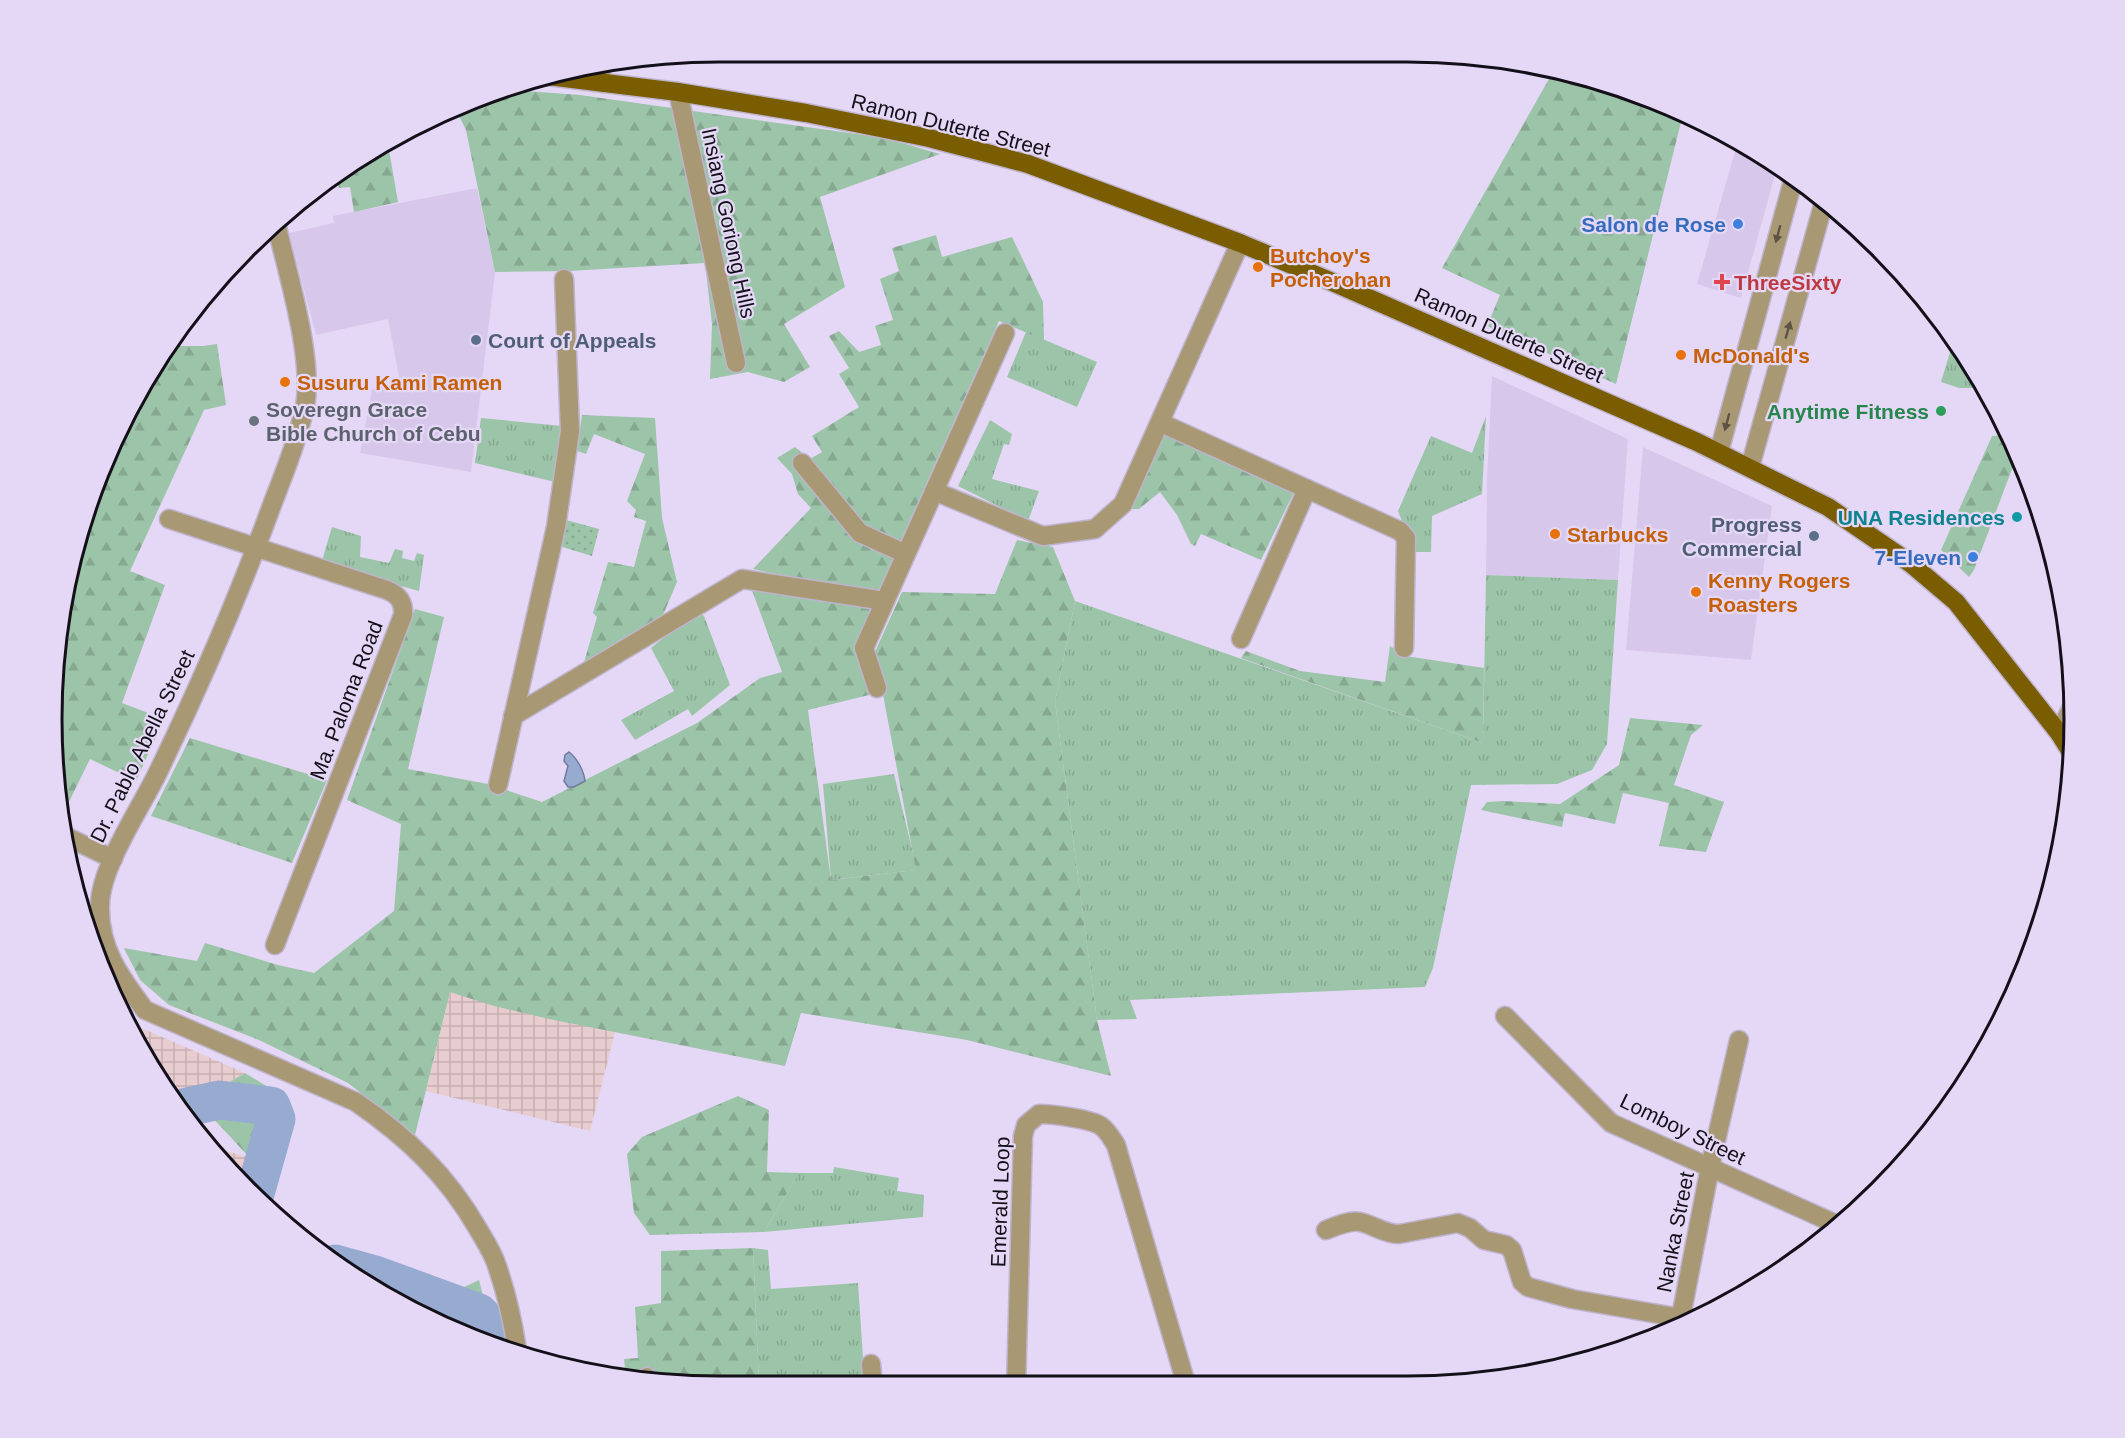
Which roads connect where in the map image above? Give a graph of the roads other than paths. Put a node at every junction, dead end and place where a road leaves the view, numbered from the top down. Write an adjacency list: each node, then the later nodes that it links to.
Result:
1 (601, 72): 3 (street)
2 (571, 79): 3 (main road, Ramon Duterte Street)
3 (603, 83): 4 (main road, Ramon Duterte Street)
4 (678, 92): 8 (main road, Ramon Duterte Street); 11 (street, Insiang Goriong Hills)
5 (1791, 187): 13 (street, one-way to 13)
6 (1822, 210): 15 (street, one-way to 6)
7 (278, 232): 19 (street, Dr. Pablo Abella Street)
8 (1240, 243): 12 (street); 13 (main road, Ramon Duterte Street)
9 (564, 279): 25 (street)
10 (1005, 333): 17 (street)
11 (736, 363)
12 (1161, 423): 16 (street); 17 (street)
13 (1719, 452): 15 (main road, Ramon Duterte Street)
14 (802, 463): 20 (street)
15 (1750, 467): 27 (main road, Ramon Duterte Street)
16 (1307, 489): 22 (street); 23 (street)
17 (934, 491): 20 (street)
18 (169, 519): 19 (street, Ma. Paloma Road)
19 (256, 547): 31 (street, Dr. Pablo Abella Street); 32 (street, Ma. Paloma Road)
20 (906, 554): 21 (street)
21 (885, 601): 24 (street); 25 (street)
22 (1241, 639)
23 (1404, 648)
24 (877, 688)
25 (513, 716): 29 (street)
26 (2064, 723): 27 (street)
27 (2059, 733): 28 (main road, Ramon Duterte Street)
28 (2063, 739)
29 (498, 785)
30 (73, 840): 31 (street)
31 (113, 859): 40 (street, Dr. Pablo Abella Street)
32 (275, 945)
33 (1505, 1016): 35 (street, Lomboy Street)
34 (1739, 1040): 35 (street, Nanka Street)
35 (1710, 1167): 36 (street, Lomboy Street); 38 (street, Nanka Street)
36 (1830, 1222)
37 (1326, 1230): 39 (street)
38 (1681, 1316)
39 (1671, 1320)
40 (517, 1345)
41 (871, 1364): 42 (street)
42 (872, 1376)
43 (1016, 1376): 44 (street, Emerald Loop)
44 (1184, 1376)

